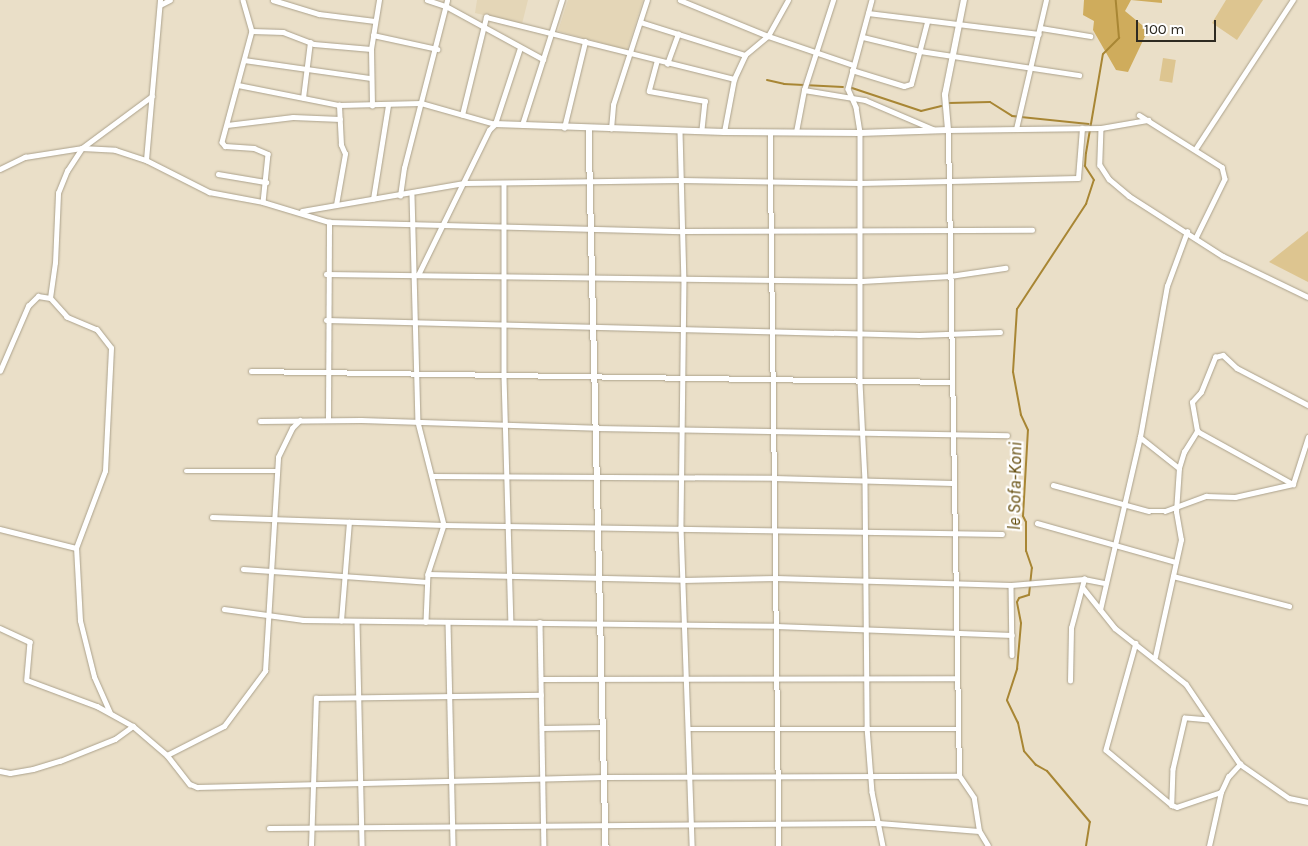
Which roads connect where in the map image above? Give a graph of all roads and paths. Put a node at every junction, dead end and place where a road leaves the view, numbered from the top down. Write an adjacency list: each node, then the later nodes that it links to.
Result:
1 (170, 0): 16 (street)
2 (243, 0): 25 (street)
3 (274, 0): 19 (street)
4 (380, 0): 19 (street)
5 (427, 0): 17 (street)
6 (447, 0): 17 (street)
7 (562, 0): 26 (street)
8 (647, 0): 20 (street)
9 (680, 0): 30 (street)
10 (788, 0): 30 (street)
11 (833, 0): 39 (street)
12 (872, 0): 18 (street)
13 (964, 0): 22 (street)
14 (1046, 0): 24 (street)
15 (1293, 0): 84 (street)
16 (160, 3): 55 (street)
17 (446, 6): 23 (street); 35 (street)
18 (868, 13): 21 (street); 32 (street)
19 (374, 22): 29 (street)
20 (640, 22): 27 (street); 40 (street)
21 (928, 22): 22 (street); 38 (street)
22 (959, 27): 28 (street); 42 (street)
23 (484, 28): 26 (street); 36 (street); 62 (street)
24 (1041, 28): 28 (street); 31 (street)
25 (252, 31): 33 (street); 44 (street)
26 (551, 34): 34 (street); 43 (street)
27 (678, 34): 41 (street); 46 (street)
28 (1039, 34): 47 (street)
29 (373, 35): 35 (street); 37 (street)
30 (768, 36): 39 (street); 41 (street)
31 (1090, 36)
32 (862, 37): 38 (street); 49 (street)
33 (310, 42): 37 (street); 48 (street)
34 (585, 42): 40 (street); 69 (street)
35 (437, 48): 58 (street)
36 (520, 48): 43 (street); 66 (street)
37 (371, 49): 51 (street)
38 (920, 51): 42 (street); 49 (street)
39 (816, 53): 49 (street); 54 (street)
40 (630, 55): 45 (street); 73 (street)
41 (745, 55): 52 (street)
42 (952, 56): 47 (street); 76 (street)
43 (543, 59): 68 (street)
44 (244, 60): 48 (street); 53 (street)
45 (657, 62): 46 (street); 78 (street)
46 (667, 64): 52 (street)
47 (1032, 66): 50 (street); 74 (street)
48 (306, 68): 51 (street); 56 (street)
49 (852, 68): 57 (street)
50 (1079, 74)
51 (371, 78): 61 (street)
52 (734, 79): 79 (street)
53 (238, 85): 56 (street); 67 (street)
54 (805, 89): 57 (street); 81 (street)
55 (152, 96): 83 (street); 85 (street)
56 (303, 98): 59 (street)
57 (851, 98): 75 (street); 82 (street)
58 (421, 103): 60 (street); 62 (street); 97 (street)
59 (339, 105): 61 (street); 64 (street)
60 (388, 105): 61 (street); 98 (street)
61 (372, 106)
62 (462, 115): 66 (street)
63 (1139, 115): 65 (street)
64 (340, 119): 67 (street); 100 (street)
65 (1148, 120): 71 (street); 84 (street)
66 (495, 124): 68 (street); 95 (street)
67 (227, 125): 90 (street)
68 (522, 125): 69 (street)
69 (564, 128): 72 (street)
70 (1082, 128): 71 (street); 74 (street); 89 (street)
71 (1101, 128): 112 (street)
72 (589, 129): 73 (street); 91 (street)
73 (611, 129): 77 (street)
74 (1016, 129): 76 (street)
75 (935, 130): 76 (street); 82 (street)
76 (948, 130): 89 (street)
77 (680, 131): 78 (street); 88 (street)
78 (702, 131): 79 (street)
79 (724, 132): 80 (street)
80 (770, 132): 81 (street); 92 (street)
81 (796, 132): 82 (street)
82 (860, 133): 94 (street)
83 (82, 148): 85 (street); 86 (street); 124 (street)
84 (1196, 148): 113 (street)
85 (146, 160): 99 (street)
86 (0, 169)
87 (218, 174): 90 (street)
88 (681, 180): 91 (street); 92 (street); 110 (street)
89 (950, 181): 94 (street); 108 (street)
90 (266, 182): 99 (street)
91 (591, 182): 93 (street); 106 (street)
92 (770, 182): 94 (street); 111 (street)
93 (504, 183): 95 (street); 105 (street)
94 (860, 183): 107 (street)
95 (464, 184): 96 (street); 104 (street)
96 (412, 195): 97 (street); 103 (street)
97 (400, 196): 98 (street)
98 (374, 199): 100 (street)
99 (263, 202): 101 (street)
100 (336, 205): 101 (street)
101 (300, 212): 102 (street)
102 (329, 222): 103 (street); 115 (street)
103 (412, 224): 104 (street); 116 (street)
104 (443, 227): 105 (street); 116 (street)
105 (504, 228): 106 (street); 118 (street)
106 (592, 230): 110 (street); 119 (street)
107 (859, 230): 108 (street); 111 (street); 122 (street)
108 (951, 230): 109 (street); 117 (street)
109 (1032, 230)
110 (682, 231): 111 (street); 120 (street)
111 (771, 232): 121 (street)
112 (1187, 232): 113 (street); 157 (street)
113 (1196, 238): 123 (street)
114 (1005, 268): 117 (street)
115 (326, 274): 116 (street); 125 (street)
116 (415, 275): 118 (street); 126 (street)
117 (950, 276): 122 (street); 133 (street)
118 (504, 277): 119 (street); 127 (street)
119 (593, 278): 120 (street); 128 (street)
120 (684, 279): 121 (street); 130 (street)
121 (772, 281): 122 (street); 129 (street)
122 (862, 281): 131 (street)
123 (1308, 297)
124 (50, 298): 134 (street); 187 (street)
125 (326, 320): 126 (street); 136 (street)
126 (413, 323): 127 (street); 137 (street)
127 (505, 324): 128 (street); 138 (street)
128 (594, 327): 130 (street); 139 (street)
129 (772, 329): 130 (street); 131 (street); 141 (street)
130 (683, 330): 140 (street)
131 (861, 332): 133 (street); 142 (street)
132 (1000, 332): 133 (street)
133 (951, 334): 143 (street)
134 (0, 371)
135 (251, 371): 136 (street)
136 (327, 371): 137 (street); 146 (street)
137 (416, 374): 138 (street); 148 (street)
138 (504, 376): 139 (street); 149 (street)
139 (595, 378): 140 (street); 150 (street)
140 (683, 378): 141 (street); 151 (street)
141 (772, 380): 142 (street); 152 (street)
142 (860, 382): 143 (street); 153 (street)
143 (950, 382): 155 (street)
144 (1308, 405): 154 (street)
145 (300, 420): 146 (street); 147 (street); 161 (street)
146 (328, 420): 148 (street)
147 (260, 421)
148 (418, 422): 149 (street); 163 (street)
149 (506, 425): 150 (street); 162 (street)
150 (596, 428): 151 (street); 164 (street)
151 (683, 428): 152 (street); 165 (street)
152 (773, 429): 153 (street); 166 (street)
153 (863, 431): 155 (street); 167 (street)
154 (1197, 431): 159 (street); 169 (street)
155 (951, 434): 156 (street); 168 (street)
156 (1008, 435)
157 (1140, 437): 159 (street); 171 (street)
158 (1308, 437): 169 (street)
159 (1180, 468): 172 (street)
160 (186, 471): 161 (street)
161 (277, 471): 174 (street)
162 (506, 475): 163 (street); 164 (street); 177 (street)
163 (432, 476): 178 (street)
164 (597, 476): 165 (street); 179 (street)
165 (684, 476): 166 (street); 180 (street)
166 (774, 478): 167 (street); 182 (street)
167 (865, 481): 168 (street); 183 (street)
168 (952, 483): 184 (street)
169 (1293, 484): 172 (street)
170 (1053, 485): 171 (street)
171 (1124, 504): 172 (street); 186 (street)
172 (1176, 506): 188 (street)
173 (212, 517): 174 (street)
174 (274, 519): 175 (street); 190 (street)
175 (349, 522): 178 (street); 193 (street)
176 (1037, 523): 186 (street)
177 (507, 524): 178 (street); 179 (street); 192 (street)
178 (444, 525): 191 (street)
179 (598, 525): 180 (street); 194 (street)
180 (681, 527): 182 (street); 198 (street)
181 (0, 528): 187 (street)
182 (776, 528): 183 (street); 196 (street)
183 (866, 530): 184 (street); 199 (street)
184 (954, 532): 185 (street); 202 (street)
185 (1002, 534)
186 (1114, 545): 188 (street); 201 (street)
187 (76, 548): 235 (street)
188 (1176, 562): 195 (street)
189 (243, 569): 190 (street)
190 (271, 571): 193 (street); 208 (street)
191 (428, 574): 192 (street); 200 (street)
192 (509, 574): 194 (street); 213 (street)
193 (345, 576): 200 (street); 209 (street)
194 (600, 576): 198 (street); 215 (street)
195 (1173, 576): 205 (street); 224 (street)
196 (776, 578): 198 (street); 199 (street); 217 (street)
197 (1084, 579): 201 (street); 203 (street); 204 (street)
198 (683, 580): 216 (street)
199 (864, 580): 202 (street); 219 (street)
200 (427, 582): 211 (street)
201 (1105, 583): 207 (street)
202 (955, 584): 203 (street); 220 (street)
203 (1011, 585): 221 (street)
204 (1083, 588): 207 (street); 231 (street)
205 (1289, 606)
206 (224, 610): 208 (street)
207 (1100, 610): 222 (street)
208 (268, 615): 209 (street); 244 (street)
209 (342, 621): 210 (street)
210 (357, 621): 211 (street); 234 (street)
211 (426, 622): 212 (street)
212 (448, 622): 213 (street); 233 (street)
213 (511, 622): 214 (street)
214 (540, 622): 215 (street); 229 (street)
215 (601, 623): 216 (street); 230 (street)
216 (685, 626): 217 (street); 226 (street)
217 (776, 626): 219 (street); 227 (street)
218 (0, 628): 235 (street)
219 (865, 629): 220 (street); 225 (street)
220 (954, 632): 221 (street); 228 (street)
221 (1012, 635): 223 (street)
222 (1136, 643): 224 (street); 258 (street)
223 (1012, 655)
224 (1155, 657): 236 (street)
225 (866, 677): 227 (street); 228 (street); 239 (street)
226 (687, 678): 227 (street); 230 (street); 242 (street)
227 (778, 678): 241 (street)
228 (956, 678): 243 (street)
229 (541, 679): 230 (street); 232 (street)
230 (602, 679): 238 (street)
231 (1070, 681)
232 (541, 695): 233 (street); 240 (street)
233 (450, 696): 234 (street); 253 (street)
234 (360, 698): 254 (street); 255 (street)
235 (110, 713): 237 (street)
236 (1209, 720): 245 (street); 258 (street)
237 (133, 726): 244 (street); 246 (street)
238 (603, 727): 240 (street); 249 (street)
239 (867, 727): 241 (street); 243 (street); 247 (street)
240 (542, 728): 252 (street)
241 (778, 728): 242 (street); 251 (street)
242 (690, 729): 250 (street)
243 (958, 729): 248 (street)
244 (167, 755): 254 (street)
245 (1240, 764): 256 (street); 257 (street)
246 (0, 771)
247 (871, 775): 248 (street); 251 (street); 260 (street)
248 (959, 776): 268 (street)
249 (604, 777): 250 (street); 252 (street); 265 (street)
250 (692, 778): 251 (street); 263 (street)
251 (780, 778): 259 (street)
252 (543, 779): 253 (street); 262 (street)
253 (451, 782): 255 (street); 261 (street)
254 (313, 784): 255 (street); 267 (street)
255 (361, 784): 264 (street)
256 (1221, 792): 258 (street); 280 (street)
257 (1308, 802)
258 (1172, 805)
259 (780, 824): 260 (street); 263 (street); 276 (street)
260 (879, 824): 268 (street); 277 (street)
261 (452, 825): 262 (street); 264 (street); 272 (street)
262 (544, 826): 265 (street); 273 (street)
263 (692, 826): 265 (street); 275 (street)
264 (362, 827): 267 (street); 271 (street)
265 (605, 827): 274 (street)
266 (269, 828): 267 (street)
267 (312, 828): 270 (street)
268 (979, 831): 269 (street)
269 (981, 838): 278 (street); 279 (street)
270 (312, 846)
271 (362, 846)
272 (453, 846)
273 (544, 846)
274 (606, 846)
275 (692, 846)
276 (779, 846)
277 (883, 846)
278 (978, 846)
279 (988, 846)
280 (1209, 846)

